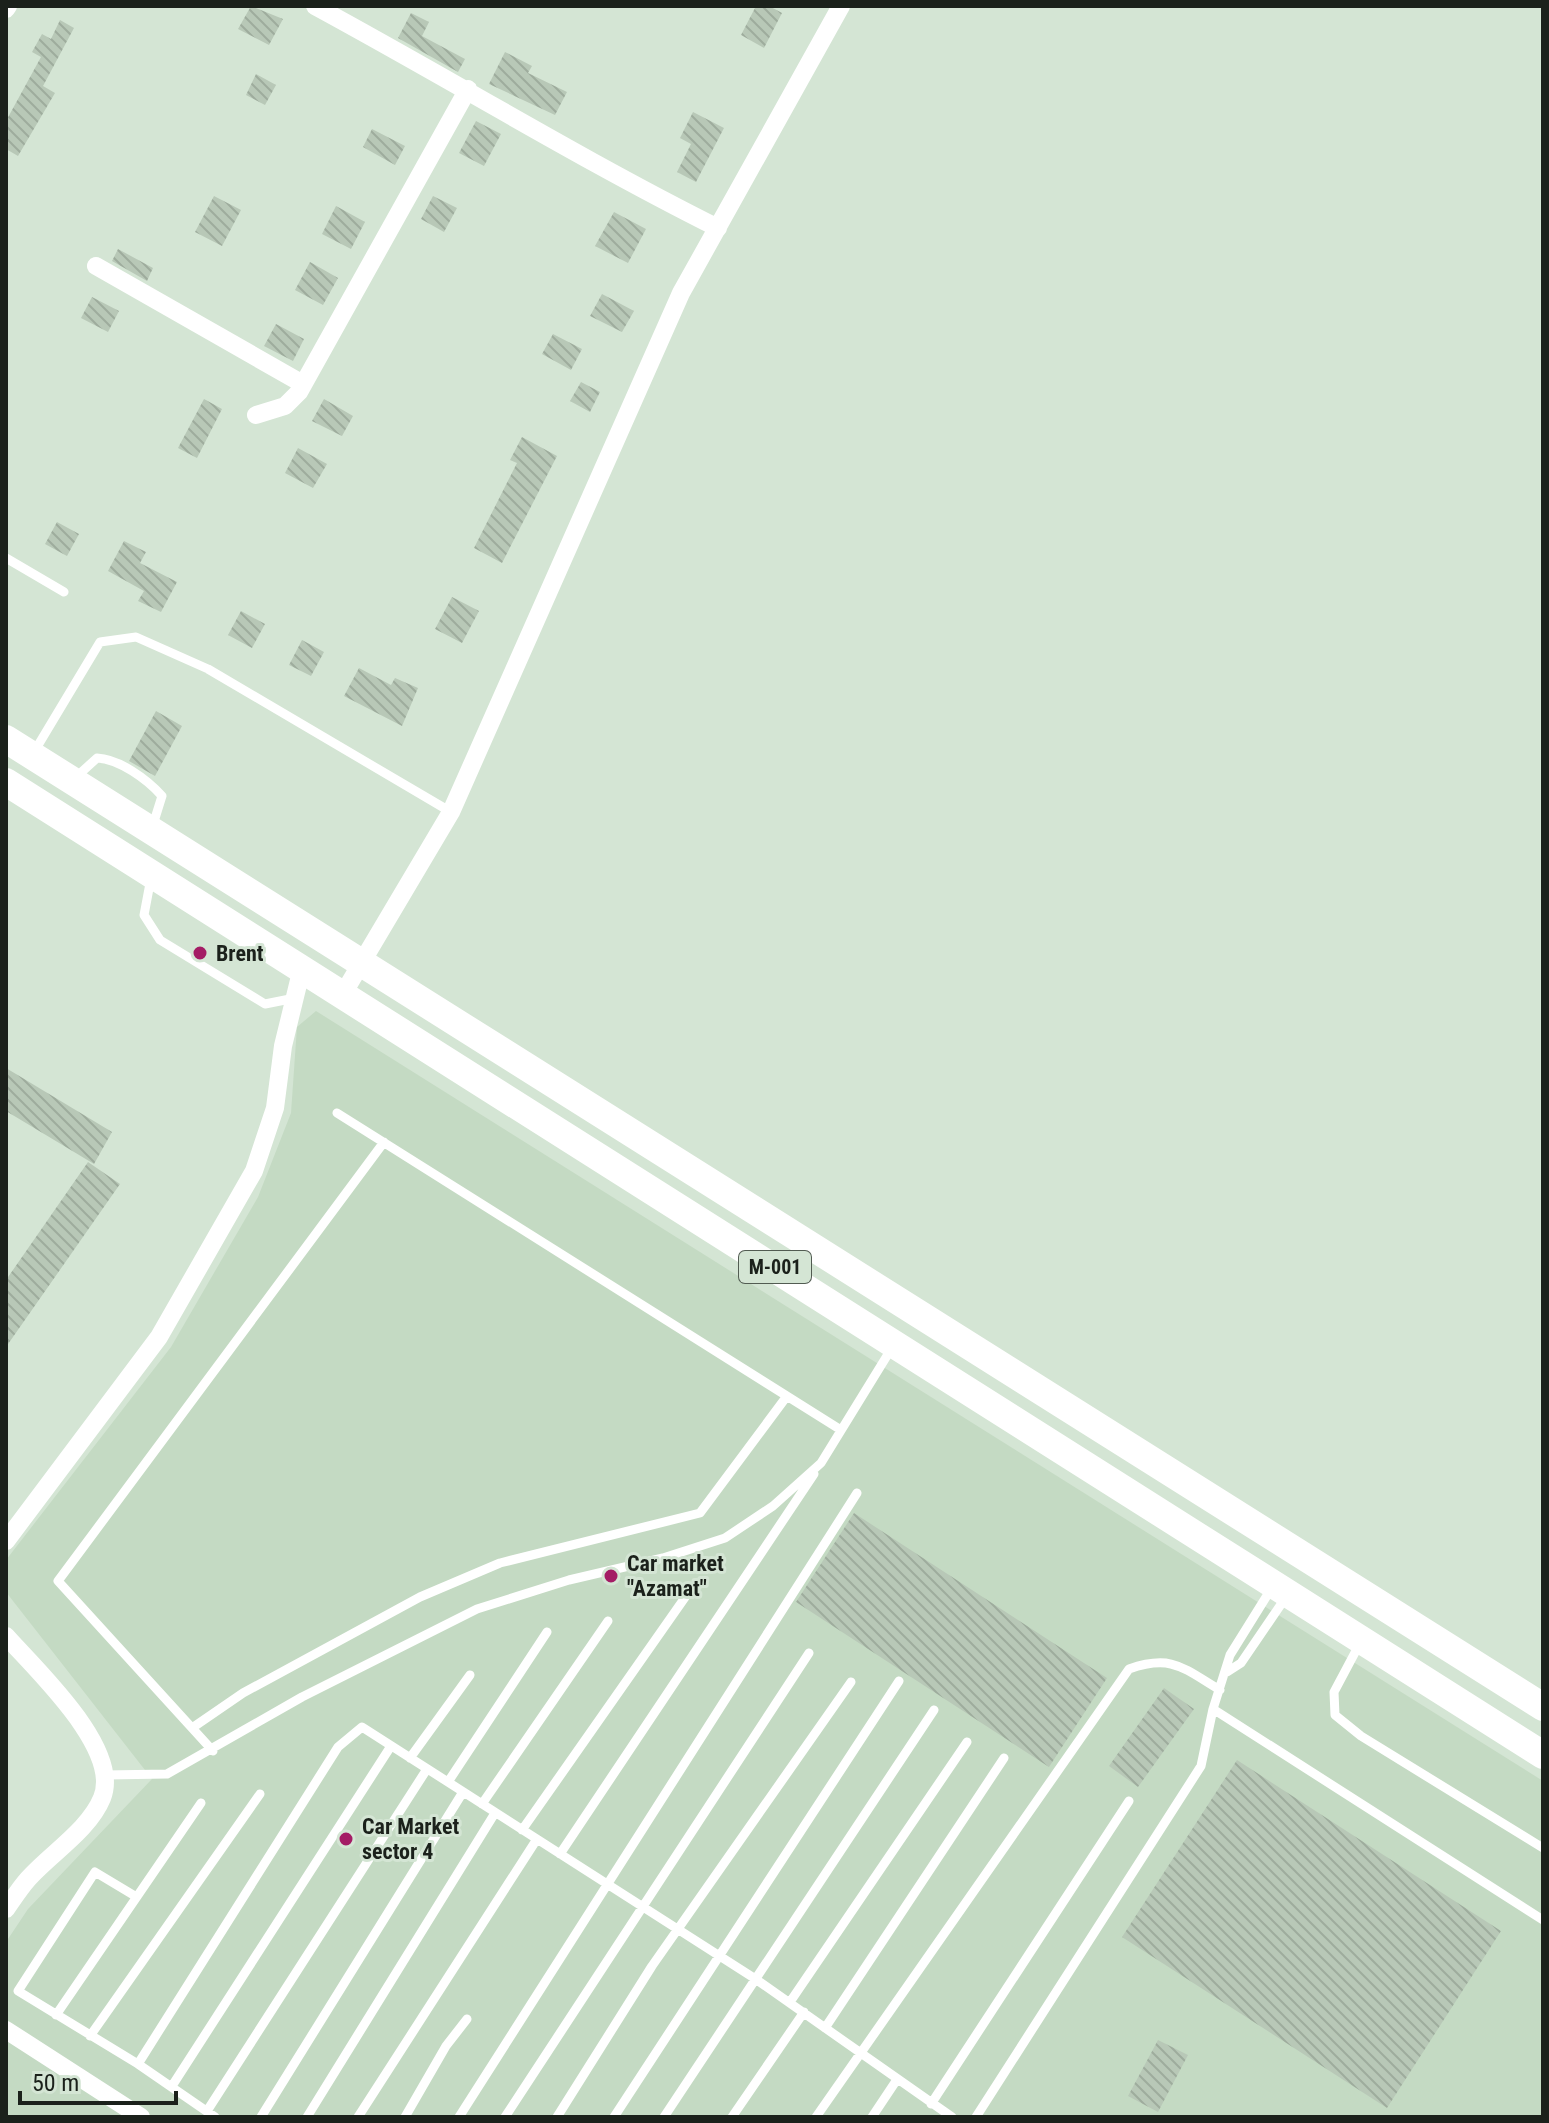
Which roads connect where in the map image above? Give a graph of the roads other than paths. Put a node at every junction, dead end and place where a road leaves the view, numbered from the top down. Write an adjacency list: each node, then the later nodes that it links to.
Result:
1 (315, 6): 3 (street)
2 (841, 6): 4 (street)
3 (468, 89): 4 (street); 6 (street)
4 (718, 228): 14 (street)
5 (96, 266): 6 (street)
6 (303, 384): 7 (street)
7 (256, 415)
8 (6, 558): 9 (lane)
9 (64, 592)
10 (6, 739): 11 (main road, M-001)
11 (32, 755): 12 (main road, M-001); 14 (lane)
12 (72, 780): 15 (main road, M-001); 15 (lane)
13 (6, 782): 16 (main road, M-001)
14 (451, 812): 17 (street)
15 (152, 830): 16 (main road); 17 (main road, M-001)
16 (141, 867): 18 (main road, M-001); 20 (lane)
17 (363, 963): 19 (street); 41 (main road, M-001)
18 (302, 968): 19 (main road, M-001); 20 (street)
19 (343, 994): 23 (main road, M-001)
20 (295, 998): 28 (street)
21 (337, 1113): 22 (lane)
22 (384, 1142): 24 (lane); 44 (lane)
23 (895, 1343): 25 (lane); 29 (main road, M-001)
24 (787, 1396): 25 (lane); 44 (lane)
25 (841, 1430): 26 (lane)
26 (821, 1463): 47 (lane); 63 (lane)
27 (857, 1493): 64 (lane)
28 (6, 1541)
29 (1282, 1588): 34 (main road, M-001); 36 (lane); 36 (lane)
30 (686, 1596): 60 (lane)
31 (608, 1621): 58 (lane)
32 (547, 1632): 53 (lane)
33 (6, 1636): 52 (street)
34 (1362, 1639): 48 (main road, M-001); 62 (lane)
35 (809, 1653): 66 (lane)
36 (1227, 1672): 40 (lane)
37 (470, 1675): 49 (lane)
38 (899, 1681): 70 (lane)
39 (851, 1682): 69 (lane)
40 (1220, 1690): 42 (lane); 79 (lane)
41 (1543, 1707)
42 (1213, 1709): 68 (lane); 99 (lane)
43 (934, 1710): 71 (lane)
44 (192, 1728): 47 (lane)
45 (967, 1742): 72 (lane)
46 (391, 1746): 49 (lane); 80 (lane); 82 (lane)
47 (213, 1751): 52 (lane)
48 (1543, 1755)
49 (410, 1758): 51 (lane)
50 (1004, 1758): 76 (lane)
51 (427, 1769): 53 (lane); 84 (lane)
52 (106, 1775): 67 (street)
53 (448, 1782): 54 (lane)
54 (463, 1792): 58 (lane); 86 (lane)
55 (260, 1794): 78 (lane)
56 (1129, 1801): 83 (lane)
57 (201, 1803): 65 (lane)
58 (482, 1804): 59 (lane)
59 (495, 1813): 60 (lane); 87 (lane)
60 (522, 1830): 61 (lane)
61 (537, 1839): 63 (lane); 88 (lane)
62 (1543, 1848)
63 (560, 1854): 64 (lane)
64 (606, 1884): 66 (lane); 90 (lane)
65 (135, 1896): 74 (lane); 74 (lane)
66 (642, 1906): 69 (lane); 91 (lane)
67 (6, 1909)
68 (1543, 1920)
69 (680, 1931): 70 (lane); 92 (lane)
70 (718, 1955): 71 (lane); 93 (lane)
71 (754, 1978): 72 (lane); 94 (lane)
72 (790, 2002): 73 (lane)
73 (804, 2012): 76 (lane); 95 (lane)
74 (56, 2015): 78 (lane)
75 (467, 2019): 89 (lane)
76 (825, 2028): 79 (lane)
77 (6, 2030): 85 (street)
78 (90, 2036): 80 (lane)
79 (858, 2053): 81 (lane); 96 (lane)
80 (138, 2064): 82 (lane)
81 (896, 2081): 83 (lane); 97 (lane)
82 (172, 2086): 84 (lane)
83 (931, 2104): 98 (lane)
84 (211, 2114)
85 (141, 2117)
86 (261, 2117)
87 (307, 2117)
88 (358, 2117)
89 (405, 2117)
90 (459, 2117)
91 (505, 2117)
92 (557, 2117)
93 (614, 2117)
94 (664, 2117)
95 (732, 2117)
96 (816, 2117)
97 (872, 2117)
98 (952, 2117)
99 (976, 2117)

